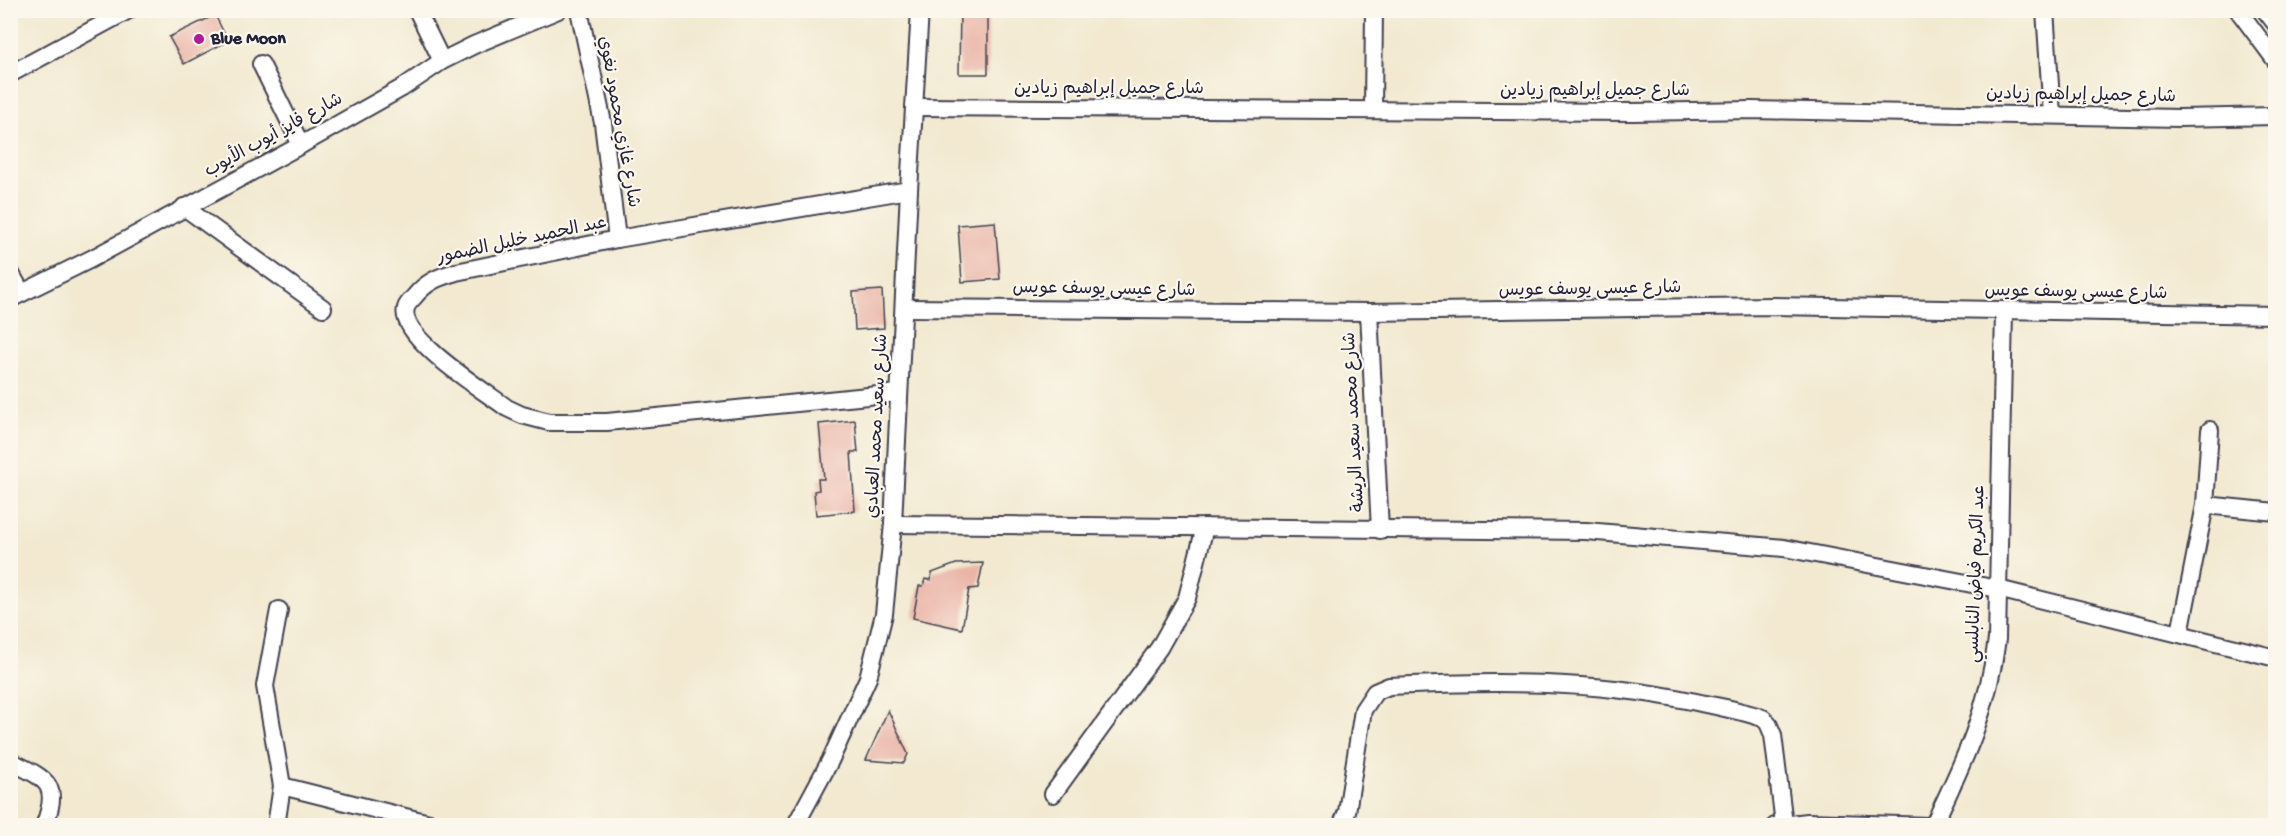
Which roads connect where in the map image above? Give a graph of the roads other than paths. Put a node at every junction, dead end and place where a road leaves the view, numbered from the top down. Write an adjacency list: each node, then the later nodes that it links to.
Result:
1 (129, 10): 14 (street)
2 (417, 10): 11 (street)
3 (558, 10): 11 (street, شارع فايز أيوب الأيوب)
4 (579, 10): 22 (street, شارع غازي محمود نغوي)
5 (920, 10): 15 (street, شارع سعيد محمد العبادي)
6 (1374, 10): 16 (street)
7 (2045, 10): 17 (street)
8 (2238, 10): 12 (street)
9 (2265, 10): 10 (street)
10 (2276, 24)
11 (442, 61): 19 (street, شارع فايز أيوب الأيوب)
12 (2276, 62)
13 (261, 64): 19 (street)
14 (10, 74)
15 (914, 107): 16 (street, شارع جميل إبراهيم زيادين); 20 (street, شارع سعيد محمد العبادي)
16 (1373, 110): 17 (street, شارع جميل إبراهيم زيادين)
17 (2052, 115): 18 (street, شارع جميل إبراهيم زيادين)
18 (2276, 116)
19 (301, 145): 21 (street, شارع فايز أيوب الأيوب)
20 (909, 190): 22 (street, عبد الحميد خليل الضمور); 26 (street, شارع سعيد محمد العبادي)
21 (184, 207): 24 (street, شارع فايز أيوب الأيوب); 25 (street)
22 (617, 239): 30 (street, عبد الحميد خليل الضمور)
23 (10, 272): 24 (street)
24 (16, 296)
25 (323, 308)
26 (904, 308): 27 (street, شارع عيسى يوسف عويس); 30 (street, شارع سعيد محمد العبادي)
27 (1369, 312): 28 (street, شارع عيسى يوسف عويس); 36 (street, شارع محمد سعيد الريشة)
28 (2004, 312): 29 (street, شارع عيسى يوسف عويس); 37 (street, عبد الكريم فياض النابلسي)
29 (2276, 315)
30 (898, 393): 34 (street, شارع سعيد محمد العبادي)
31 (2210, 429): 32 (street)
32 (2205, 505): 33 (street); 39 (street)
33 (2276, 512)
34 (892, 524): 35 (street); 47 (street, شارع سعيد محمد العبادي)
35 (1204, 527): 36 (street); 43 (street)
36 (1380, 530): 37 (street)
37 (1998, 590): 39 (street); 50 (street, عبد الكريم فياض النابلسي)
38 (279, 610): 42 (street)
39 (2180, 633): 40 (street)
40 (2276, 658)
41 (10, 761): 44 (street)
42 (282, 786): 45 (street); 46 (street)
43 (1053, 794)
44 (44, 825)
45 (276, 825)
46 (441, 825)
47 (795, 825)
48 (1341, 825): 49 (street)
49 (1779, 825): 50 (street)
50 (1931, 825)

